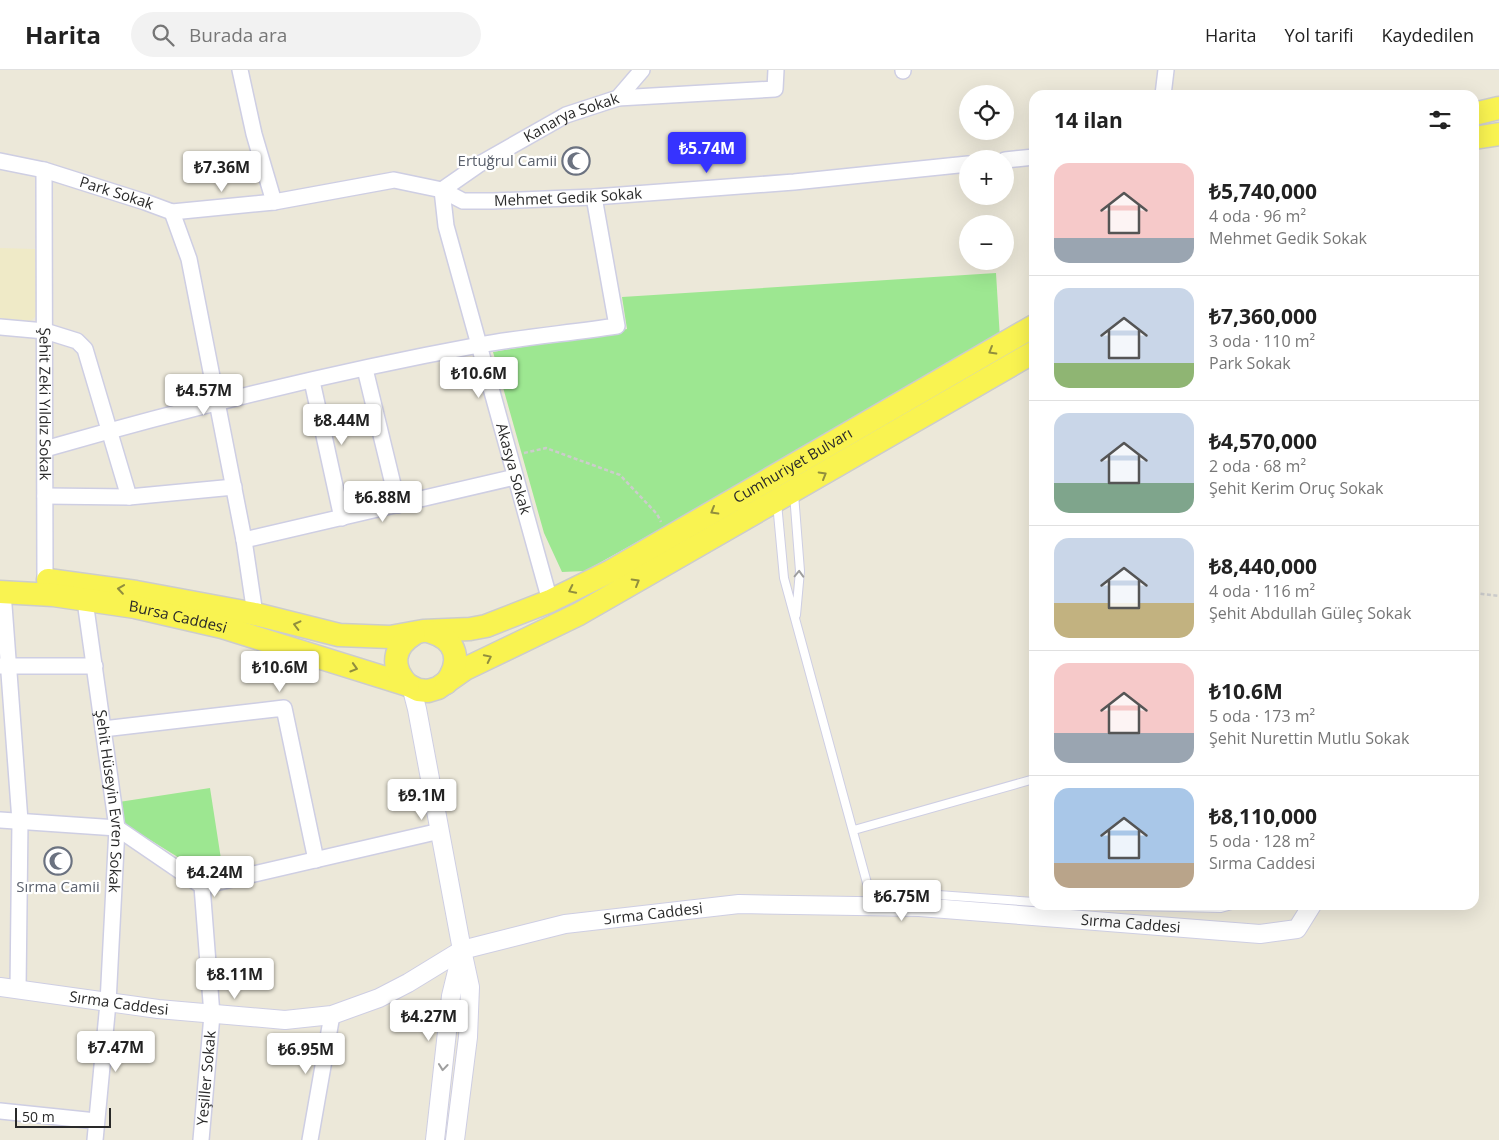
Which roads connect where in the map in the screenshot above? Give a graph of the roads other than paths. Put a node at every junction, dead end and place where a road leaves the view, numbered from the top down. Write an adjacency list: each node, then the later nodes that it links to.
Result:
1 (240, 70): 18 (street)
2 (642, 70): 6 (street, Kanarya Sokak)
3 (776, 70): 6 (street)
4 (1166, 70): 5 (street)
5 (1164, 90)
6 (618, 98): 16 (street, Kanarya Sokak)
7 (1499, 108): 8 (main road)
8 (1479, 113)
9 (1499, 134): 10 (main road)
10 (1479, 137)
11 (1029, 158): 12 (street)
12 (1014, 159)
13 (0, 161): 15 (street, Park Sokak)
14 (959, 165): 17 (street, Mehmet Gedik Sokak)
15 (44, 170): 19 (street, Park Sokak); 22 (street)
16 (442, 190): 17 (street, Mehmet Gedik Sokak); 18 (street, Park Sokak); 23 (street, Akasya Sokak)
17 (594, 197): 23 (street)
18 (274, 202): 19 (street, Park Sokak)
19 (172, 212): 27 (street)
20 (0, 327): 22 (street)
21 (1029, 329): 41 (main road, Cumhuriyet Bulvarı, one-way to 41)
22 (45, 331): 28 (street, Şehit Zeki Yıldız Sokak); 29 (street, Şehit Zeki Yıldız Sokak)
23 (480, 345): 25 (street); 30 (street, Akasya Sokak)
24 (1029, 355): 33 (main road, Cumhuriyet Bulvarı, one-way to 24)
25 (365, 369): 26 (street); 35 (street)
26 (312, 381): 27 (street); 36 (street)
27 (217, 403): 28 (street); 31 (street)
28 (109, 431): 29 (street); 34 (street, Şehit Zeki Yıldız Sokak)
29 (45, 449): 32 (street, Şehit Zeki Yıldız Sokak)
30 (515, 477): 35 (street); 41 (street, Akasya Sokak)
31 (234, 487): 34 (street, Şehit Zeki Yıldız Sokak); 37 (street)
32 (45, 496): 34 (street, Şehit Zeki Yıldız Sokak); 38 (street, Şehit Zeki Yıldız Sokak)
33 (785, 496): 43 (main road, Cumhuriyet Bulvarı, one-way to 33); 44 (lane); 44 (lane, one-way to 33)
34 (130, 497)
35 (398, 504): 36 (street)
36 (342, 518): 37 (street)
37 (244, 540): 42 (street)
38 (45, 579): 39 (main road, Bursa Caddesi); 42 (main road, Bursa Caddesi, one-way to 38)
39 (1, 587): 40 (main road, Bursa Caddesi); 46 (street)
40 (85, 601): 47 (street, Şehit Hüseyin Evren Sokak); 49 (main road, Bursa Caddesi, one-way to 49)
41 (550, 601): 45 (main road, Bursa Caddesi)
42 (255, 614): 45 (main road, Bursa Caddesi, one-way to 42)
43 (578, 614): 48 (main road, Bursa Caddesi, one-way to 43)
44 (795, 622): 55 (lane)
45 (423, 633): 48 (main road); 49 (main road)
46 (4, 666): 47 (street); 53 (street)
47 (95, 666): 50 (street, Şehit Hüseyin Evren Sokak)
48 (446, 683): 49 (main road, Bursa Caddesi)
49 (410, 686): 56 (street)
50 (103, 729): 54 (street, Şehit Hüseyin Evren Sokak); 57 (street)
51 (1029, 780): 55 (lane)
52 (0, 820): 53 (street)
53 (20, 821): 54 (street); 64 (street)
54 (117, 828): 58 (street); 65 (street, Şehit Hüseyin Evren Sokak)
55 (854, 830): 59 (lane)
56 (440, 831): 57 (street); 62 (street)
57 (316, 860): 58 (street)
58 (202, 886): 66 (street, Yeşiller Sokak)
59 (871, 897): 60 (lane); 61 (street, Sırma Caddesi); 62 (street, Sırma Caddesi)
60 (1029, 902)
61 (1309, 910)
62 (462, 950): 67 (street, Sırma Caddesi); 73 (street, one-way to 73); 74 (street)
63 (0, 987): 64 (street, Sırma Caddesi)
64 (18, 989): 65 (street, Sırma Caddesi)
65 (108, 1003): 66 (street, Sırma Caddesi); 69 (street, Şehit Hüseyin Evren Sokak)
66 (212, 1015): 67 (street, Sırma Caddesi); 71 (street, Yeşiller Sokak)
67 (332, 1015): 72 (street)
68 (0, 1111): 69 (street)
69 (96, 1122): 70 (street, Şehit Hüseyin Evren Sokak)
70 (95, 1140)
71 (201, 1140)
72 (310, 1140)
73 (435, 1140)
74 (455, 1140)

